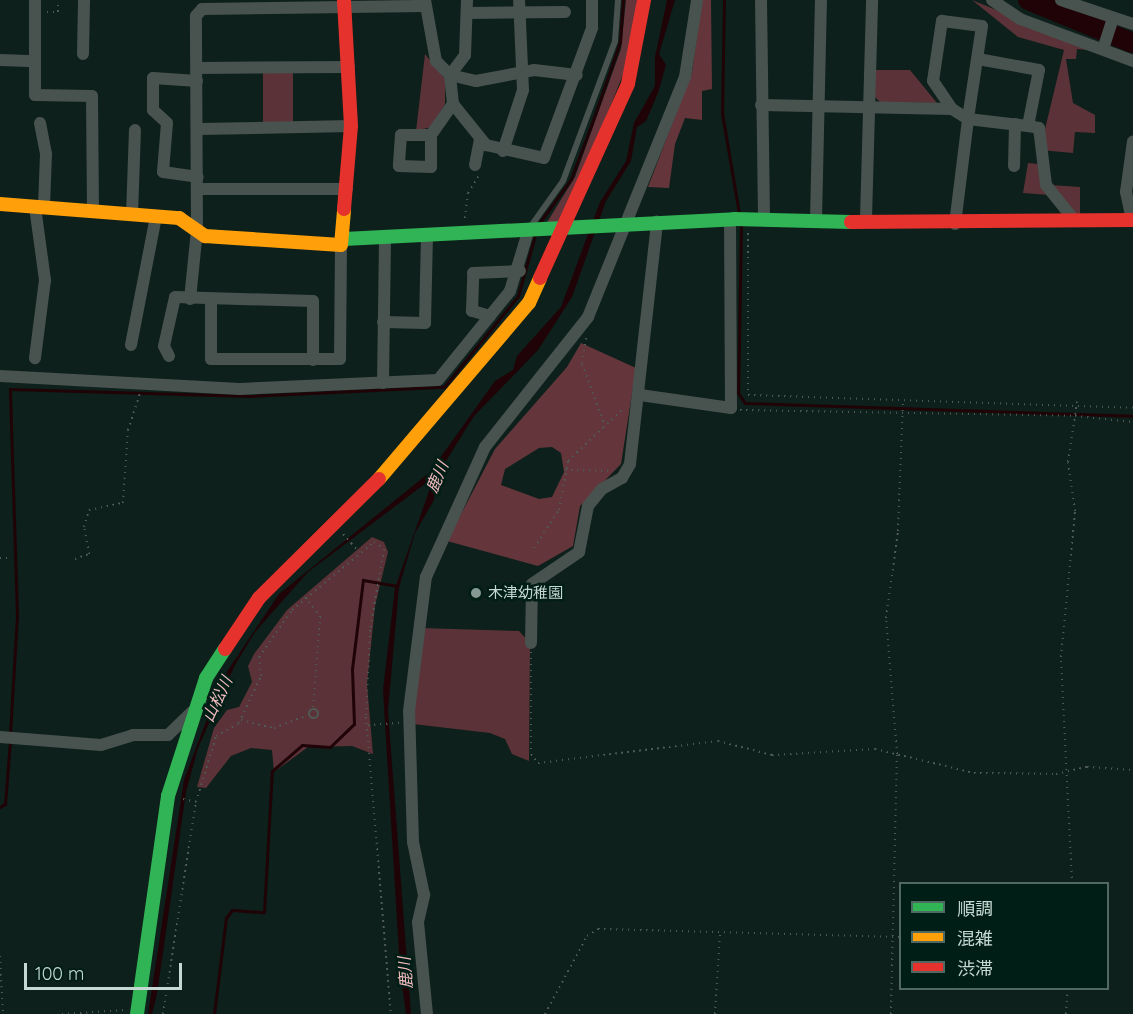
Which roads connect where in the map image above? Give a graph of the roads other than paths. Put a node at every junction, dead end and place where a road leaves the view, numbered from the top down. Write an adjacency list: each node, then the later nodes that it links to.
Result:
1 (84, 0): 22 (street)
2 (467, 0): 18 (street)
3 (592, 0): 32 (street)
4 (618, 0): 67 (lane)
5 (644, 0): 66 (street)
6 (697, 0): 65 (street)
7 (761, 0): 34 (street)
8 (821, 0): 35 (street)
9 (872, 0): 36 (street)
10 (992, 0): 21 (street)
11 (1061, 0): 19 (street)
12 (345, 3): 13 (street); 14 (street); 28 (street)
13 (425, 3): 31 (street)
14 (281, 4): 30 (street)
15 (35, 6): 26 (street)
16 (519, 6): 17 (street); 18 (street); 29 (street)
17 (565, 12)
18 (467, 13): 31 (street)
19 (1112, 19): 20 (street); 21 (street)
20 (1133, 22)
21 (1104, 44): 23 (street); 27 (street)
22 (83, 54)
23 (1133, 54)
24 (978, 59): 37 (street); 38 (street); 40 (street)
25 (0, 60): 26 (street)
26 (35, 61): 54 (street)
27 (1133, 61)
28 (349, 67): 30 (street); 41 (street)
29 (521, 72): 31 (street); 32 (street); 47 (street)
30 (197, 74): 42 (street); 50 (street)
31 (450, 75): 33 (street)
32 (578, 75): 47 (street)
33 (453, 104): 44 (street); 45 (street)
34 (761, 105): 35 (street); 57 (street)
35 (818, 106): 36 (street); 59 (street)
36 (869, 107): 37 (street); 60 (street)
37 (952, 109): 38 (street)
38 (968, 119): 40 (street); 64 (street)
39 (39, 123): 53 (street)
40 (1022, 125): 49 (street); 61 (street)
41 (351, 126): 42 (street); 51 (street)
42 (198, 129): 50 (street)
43 (135, 130): 55 (street)
44 (431, 135)
45 (480, 140): 47 (street); 48 (street)
46 (1133, 141): 62 (street)
47 (503, 151)
48 (476, 165)
49 (1014, 166)
50 (197, 183): 51 (street); 68 (street)
51 (347, 189): 71 (street)
52 (0, 204): 53 (street)
53 (39, 207): 54 (street); 79 (street)
54 (93, 212): 55 (street)
55 (132, 215): 56 (street)
56 (156, 216): 68 (street); 77 (street)
57 (764, 218): 58 (street); 59 (street)
58 (740, 219): 63 (street); 83 (street)
59 (816, 219): 60 (street)
60 (866, 219): 64 (street)
61 (1074, 220): 62 (street); 64 (street)
62 (1133, 220)
63 (657, 222): 65 (street); 83 (street)
64 (955, 224)
65 (624, 225): 66 (street); 88 (street)
66 (570, 227): 67 (street); 85 (street)
67 (528, 229): 69 (street); 72 (street)
68 (197, 230): 71 (street); 73 (street)
69 (427, 235): 70 (street); 76 (street)
70 (385, 237): 71 (street); 76 (street)
71 (343, 242): 80 (street)
72 (520, 271): 75 (street); 75 (street)
73 (190, 299): 74 (street); 78 (street)
74 (211, 299): 80 (street); 80 (street)
75 (490, 316): 82 (street)
76 (383, 322): 82 (street)
77 (131, 345)
78 (168, 356)
79 (35, 358)
80 (313, 360)
81 (0, 376): 82 (street)
82 (383, 383)
83 (640, 395): 84 (street)
84 (531, 643)
85 (192, 712): 86 (street); 87 (street)
86 (6, 737)
87 (137, 1013)
88 (427, 1014)

